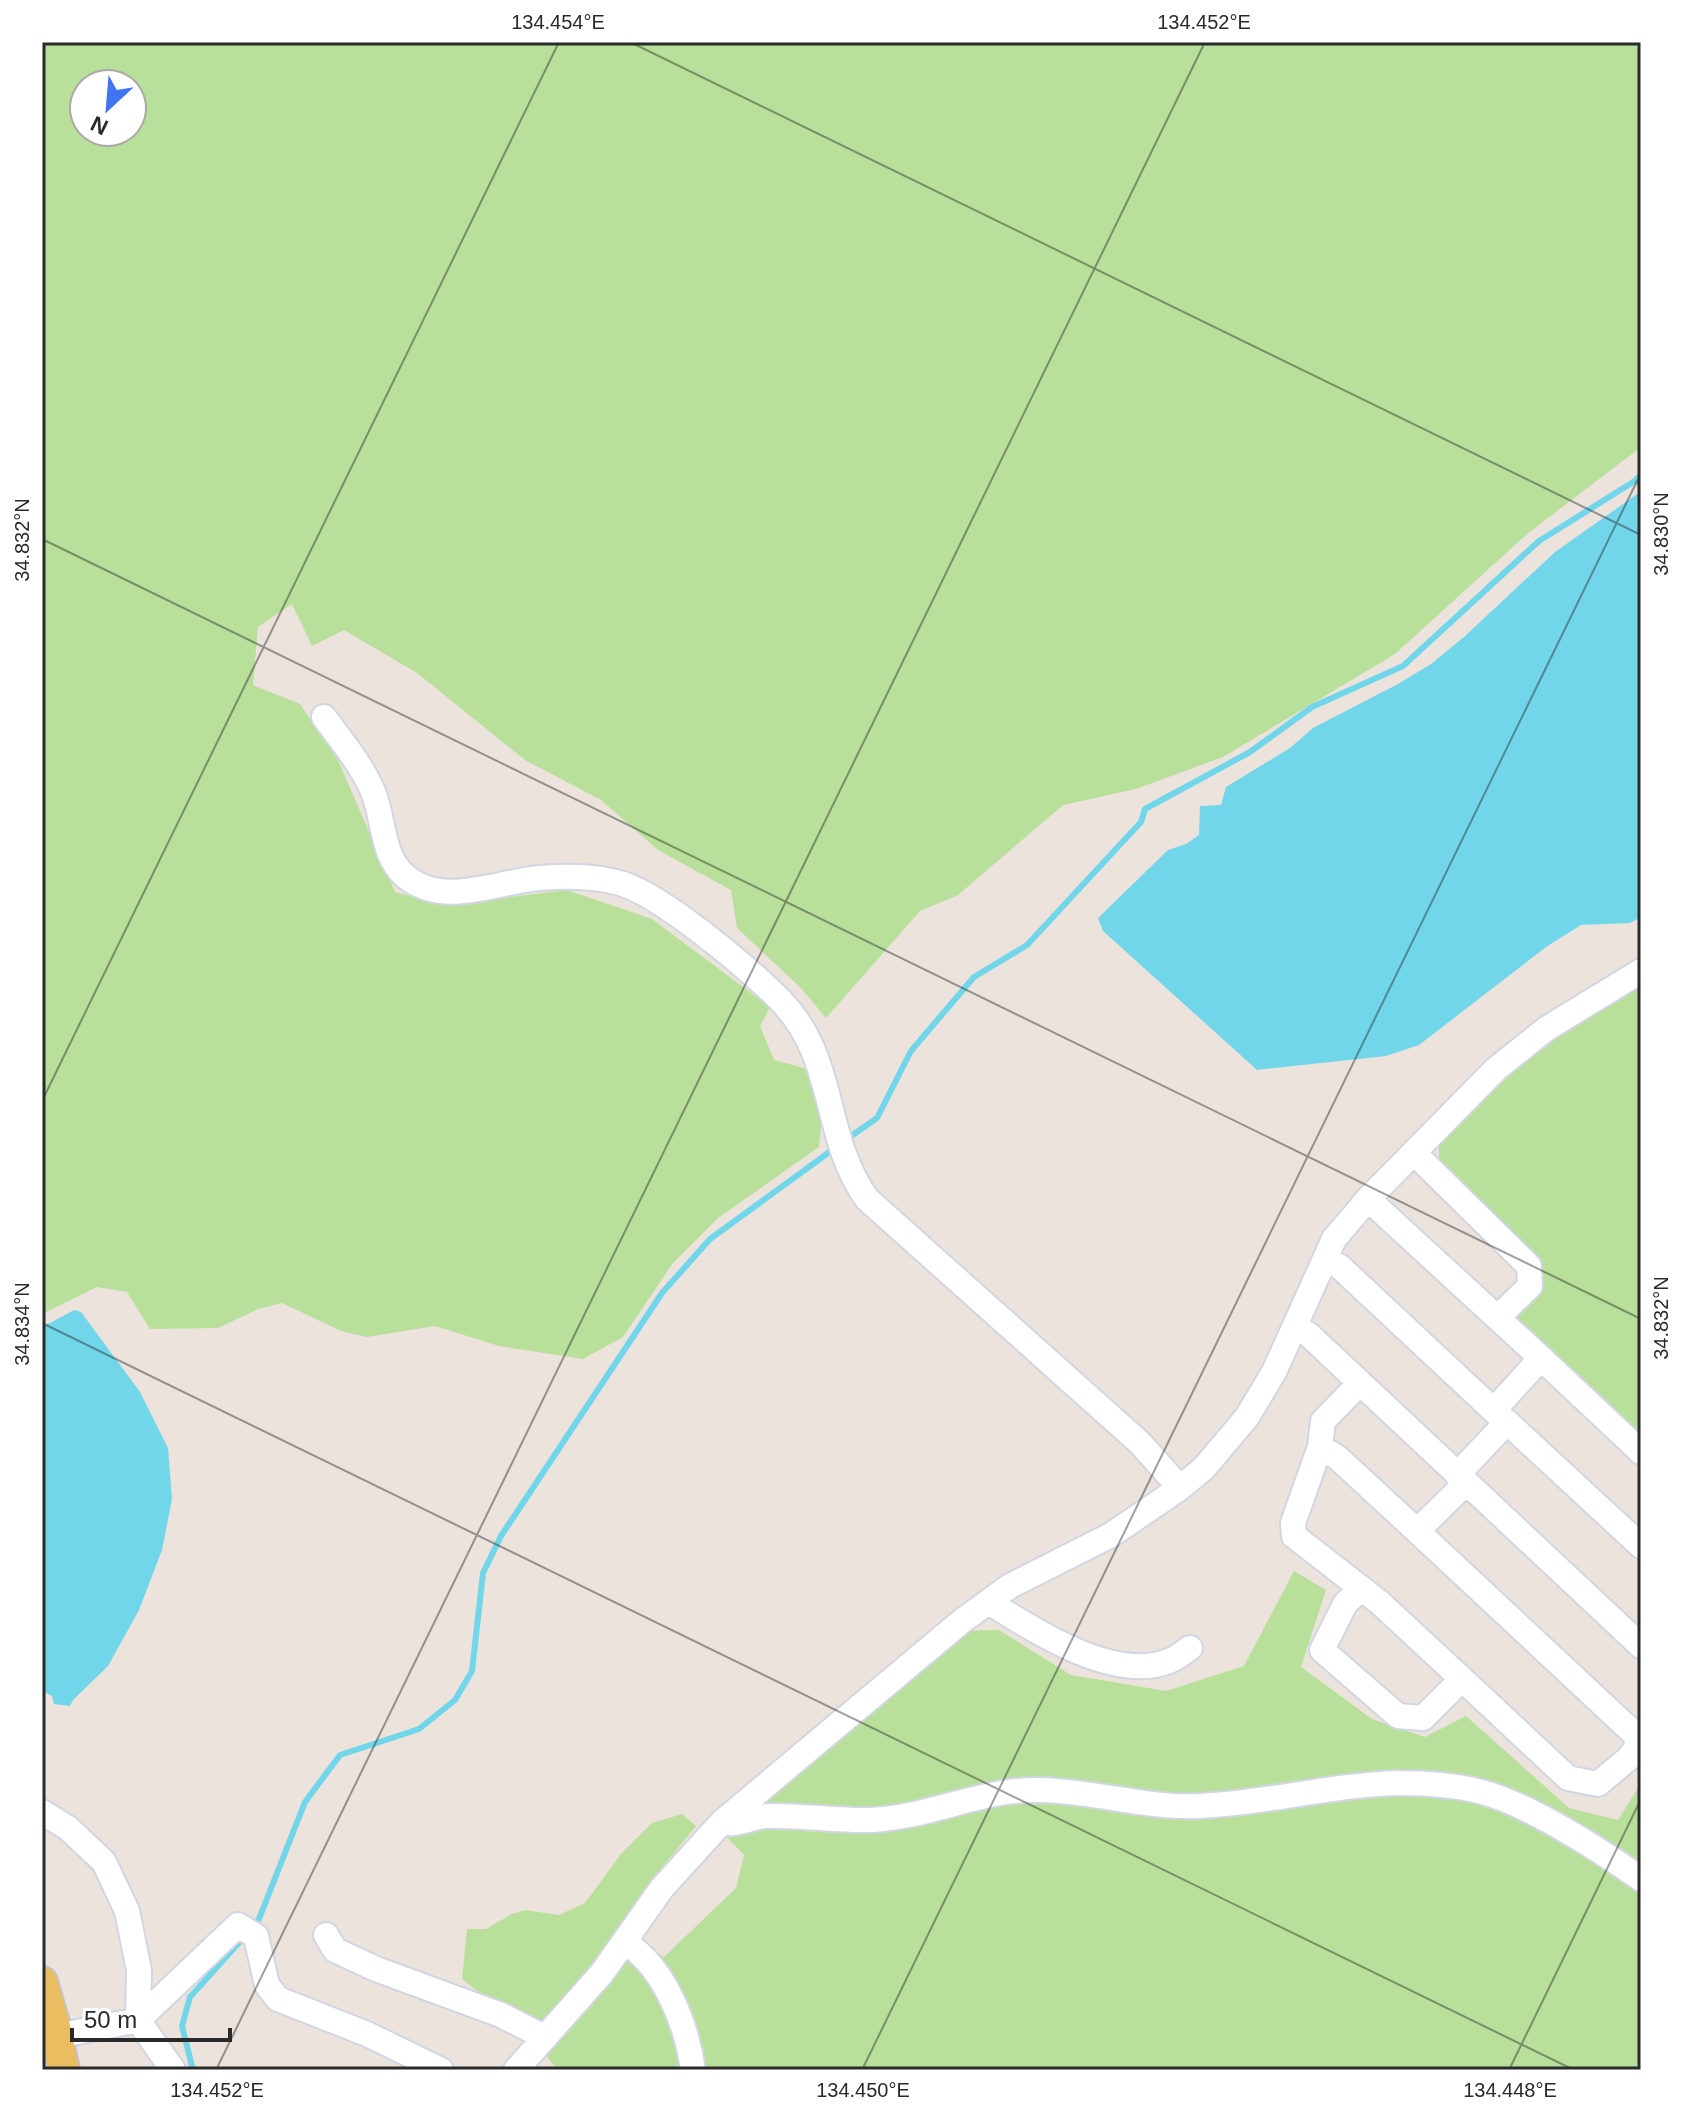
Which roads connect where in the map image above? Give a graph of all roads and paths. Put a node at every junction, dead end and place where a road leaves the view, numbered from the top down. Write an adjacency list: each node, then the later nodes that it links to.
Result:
1 (324, 717): 14 (street)
2 (1641, 971): 3 (street)
3 (1414, 1153): 4 (street); 6 (street)
4 (1368, 1199): 5 (street); 6 (street)
5 (1327, 1260): 7 (street); 10 (street)
6 (1498, 1317): 8 (street)
7 (1294, 1328): 9 (street); 14 (street)
8 (1541, 1358): 10 (street); 12 (street)
9 (1360, 1383): 11 (street); 13 (street)
10 (1500, 1416): 13 (street); 16 (street)
11 (1320, 1447): 15 (street); 17 (street)
12 (1641, 1452)
13 (1461, 1479): 15 (street); 19 (street)
14 (1180, 1488): 18 (street)
15 (1417, 1531): 22 (street)
16 (1641, 1545)
17 (1361, 1588): 21 (street); 21 (street)
18 (989, 1602): 20 (street); 24 (street)
19 (1641, 1646)
20 (1190, 1648)
21 (1462, 1679): 22 (street)
22 (1641, 1740)
23 (42, 1812): 29 (street)
24 (722, 1822): 25 (street); 27 (street)
25 (1641, 1879)
26 (326, 1935): 31 (street)
27 (626, 1943): 31 (street); 36 (street)
28 (42, 1982): 30 (main road)
29 (138, 2020): 30 (street); 33 (street); 34 (street)
30 (57, 2036): 32 (main road)
31 (544, 2037): 35 (street)
32 (64, 2070)
33 (173, 2070)
34 (441, 2070)
35 (516, 2070)
36 (693, 2070)

